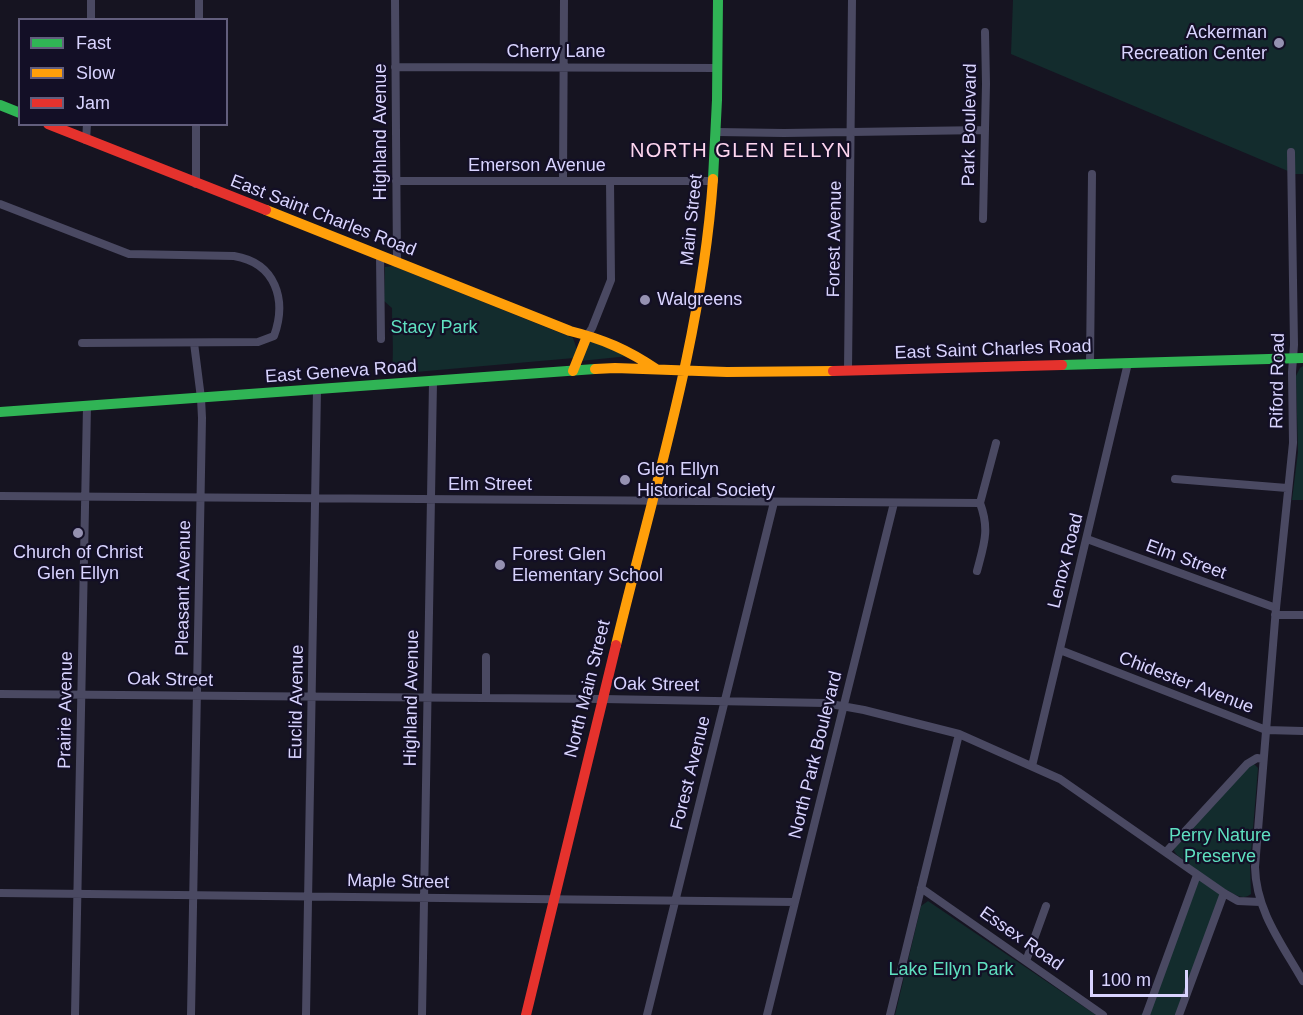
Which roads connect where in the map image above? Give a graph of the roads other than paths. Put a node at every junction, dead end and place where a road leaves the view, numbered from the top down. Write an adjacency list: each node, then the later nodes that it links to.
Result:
1 (91, 0): 7 (street)
2 (199, 0): 8 (street)
3 (395, 0): 10 (street, Highland Avenue)
4 (564, 0): 11 (street)
5 (718, 0): 12 (street, Main Street)
6 (852, 0): 20 (street, Forest Avenue)
7 (91, 18)
8 (199, 18)
9 (985, 32): 18 (street, Park Boulevard)
10 (395, 67): 11 (street, Cherry Lane); 24 (street, Highland Avenue)
11 (562, 67): 12 (street, Cherry Lane); 25 (street)
12 (717, 68): 19 (street, Main Street)
13 (0, 105): 14 (street)
14 (18, 112)
15 (53, 126): 21 (street, East Saint Charles Road)
16 (87, 126): 21 (street)
17 (196, 126): 28 (street)
18 (985, 130): 20 (street); 30 (street, Park Boulevard)
19 (717, 132): 20 (street); 27 (street, Main Street)
20 (851, 133): 42 (street, Forest Avenue)
21 (86, 140): 28 (street, East Saint Charles Road)
22 (1292, 152): 37 (street, Riford Road)
23 (1092, 174): 39 (street)
24 (396, 181): 25 (street, Emerson Avenue); 32 (street, Highland Avenue)
25 (562, 181): 26 (street, Emerson Avenue)
26 (610, 181): 27 (street, Emerson Avenue); 33 (street)
27 (714, 181): 41 (street, Main Street)
28 (196, 184): 31 (street, East Saint Charles Road)
29 (0, 204): 35 (street)
30 (983, 219)
31 (380, 256): 32 (street, East Saint Charles Road); 34 (street)
32 (397, 263): 33 (street, East Saint Charles Road)
33 (587, 336): 40 (street, East Saint Charles Road); 43 (street)
34 (381, 339)
35 (194, 343): 36 (street); 46 (street, Pleasant Avenue)
36 (82, 344)
37 (1298, 358): 38 (street, East Saint Charles Road); 51 (street, Riford Road)
38 (1128, 363): 39 (street, East Saint Charles Road); 61 (street, Lenox Road)
39 (1090, 364): 42 (street, East Saint Charles Road)
40 (656, 369): 41 (street, East Geneva Road); 43 (street, East Geneva Road)
41 (684, 370): 42 (street, East Saint Charles Road); 57 (street, North Main Street)
42 (848, 370)
43 (573, 371): 44 (street, East Geneva Road)
44 (433, 382): 45 (street, East Geneva Road); 56 (street, Highland Avenue)
45 (317, 390): 46 (street, East Geneva Road); 55 (street, Euclid Avenue)
46 (201, 398): 47 (street, East Geneva Road); 54 (street, Pleasant Avenue)
47 (87, 406): 48 (street, East Geneva Road); 53 (street, Prairie Avenue)
48 (0, 412)
49 (996, 443): 60 (street)
50 (1175, 479): 51 (street)
51 (1287, 488): 63 (street, Riford Road)
52 (0, 495): 53 (street, Elm Street)
53 (84, 496): 54 (street, Elm Street); 68 (street, Prairie Avenue)
54 (200, 497): 55 (street, Elm Street); 69 (street, Pleasant Avenue)
55 (315, 498): 56 (street, Elm Street); 70 (street, Euclid Avenue)
56 (430, 499): 57 (street, Elm Street); 71 (street, Highland Avenue)
57 (652, 501): 58 (street, Elm Street); 73 (street, North Main Street)
58 (774, 502): 59 (street, Elm Street); 74 (street, Forest Avenue)
59 (894, 503): 60 (street, Elm Street); 75 (street, North Park Boulevard)
60 (980, 503): 62 (street)
61 (1087, 539): 63 (street, Elm Street); 65 (street, Lenox Road)
62 (977, 571)
63 (1275, 612): 64 (street, Elm Street); 76 (street, Riford Road)
64 (1303, 615)
65 (1060, 650): 76 (street, Chidester Avenue); 80 (street, Lenox Road)
66 (486, 657): 72 (street)
67 (0, 694): 68 (street, Oak Street)
68 (81, 694): 69 (street, Oak Street); 86 (street, Prairie Avenue)
69 (197, 695): 70 (street, Oak Street); 87 (street, Pleasant Avenue)
70 (312, 696): 71 (street, Oak Street); 88 (street, Euclid Avenue)
71 (428, 698): 72 (street, Oak Street); 89 (street, Highland Avenue)
72 (486, 698): 73 (street, Oak Street)
73 (603, 699): 74 (street, Oak Street); 90 (street, North Main Street)
74 (724, 701): 75 (street, Oak Street); 91 (street, Forest Avenue)
75 (844, 706): 78 (street, Oak Street); 92 (street, North Park Boulevard)
76 (1266, 730): 77 (street, Chidester Avenue); 79 (street)
77 (1303, 731)
78 (959, 734): 80 (street, Oak Street); 83 (street)
79 (1263, 759): 81 (street); 93 (street)
80 (1032, 766): 81 (street, Oak Street)
81 (1166, 852): 82 (street, Oak Street)
82 (1197, 875): 85 (street, Oak Street); 106 (street)
83 (921, 888): 95 (street, Essex Road); 104 (street)
84 (0, 893): 86 (street, Maple Street)
85 (1224, 893): 93 (street, Oak Street); 107 (street)
86 (77, 894): 87 (street, Maple Street); 97 (street, Prairie Avenue)
87 (193, 895): 88 (street, Maple Street); 98 (street, Pleasant Avenue)
88 (309, 896): 89 (street, Maple Street); 99 (street, Euclid Avenue)
89 (424, 897): 90 (street, Maple Street); 100 (street, Highland Avenue)
90 (554, 898): 91 (street, Maple Street); 101 (street, North Main Street)
91 (675, 900): 92 (street, Maple Street); 102 (street, Forest Avenue)
92 (795, 902): 103 (street, North Park Boulevard)
93 (1260, 902): 96 (street)
94 (1046, 906): 95 (street)
95 (1026, 961): 105 (street, Essex Road)
96 (1303, 981)
97 (75, 1015)
98 (191, 1015)
99 (306, 1015)
100 (422, 1015)
101 (526, 1015)
102 (647, 1015)
103 (767, 1015)
104 (890, 1015)
105 (1103, 1015)
106 (1146, 1015)
107 (1179, 1015)

